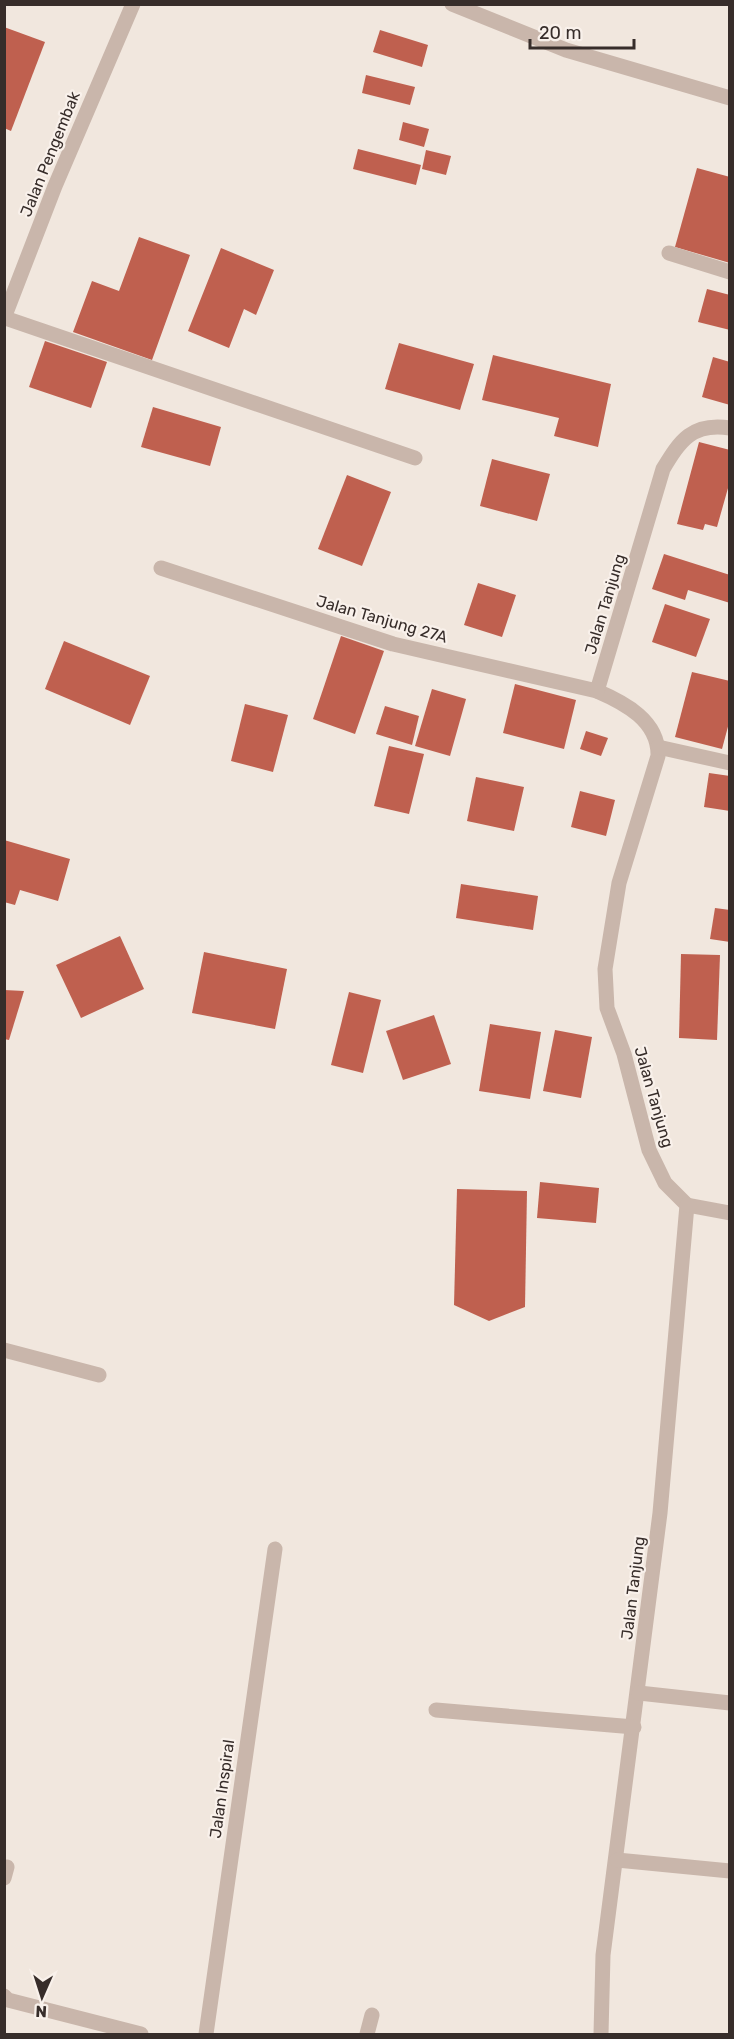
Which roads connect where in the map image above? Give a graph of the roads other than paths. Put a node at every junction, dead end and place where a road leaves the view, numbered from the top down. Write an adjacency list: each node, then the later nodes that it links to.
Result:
1 (133, 4): 6 (street, Jalan Pengembak)
2 (452, 4): 3 (street)
3 (729, 98)
4 (669, 253): 5 (street)
5 (729, 272)
6 (4, 318): 8 (street)
7 (729, 428): 10 (street, Jalan Tanjung)
8 (415, 458)
9 (161, 568): 10 (street, Jalan Tanjung 27A)
10 (597, 692): 11 (street)
11 (658, 747): 12 (street); 13 (street, Jalan Tanjung)
12 (729, 763)
13 (687, 1205): 14 (street); 18 (street, Jalan Tanjung)
14 (729, 1213)
15 (4, 1350): 16 (street)
16 (99, 1375)
17 (275, 1549): 27 (street, Jalan Inspiral)
18 (639, 1693): 19 (street); 21 (street, Jalan Tanjung)
19 (729, 1703)
20 (436, 1710): 21 (street)
21 (634, 1727): 22 (street, Jalan Tanjung)
22 (617, 1860): 23 (street); 29 (street, Jalan Tanjung)
23 (729, 1871)
24 (4, 1996): 26 (street)
25 (372, 2015): 28 (street)
26 (141, 2034)
27 (206, 2034)
28 (367, 2034)
29 (601, 2034)

